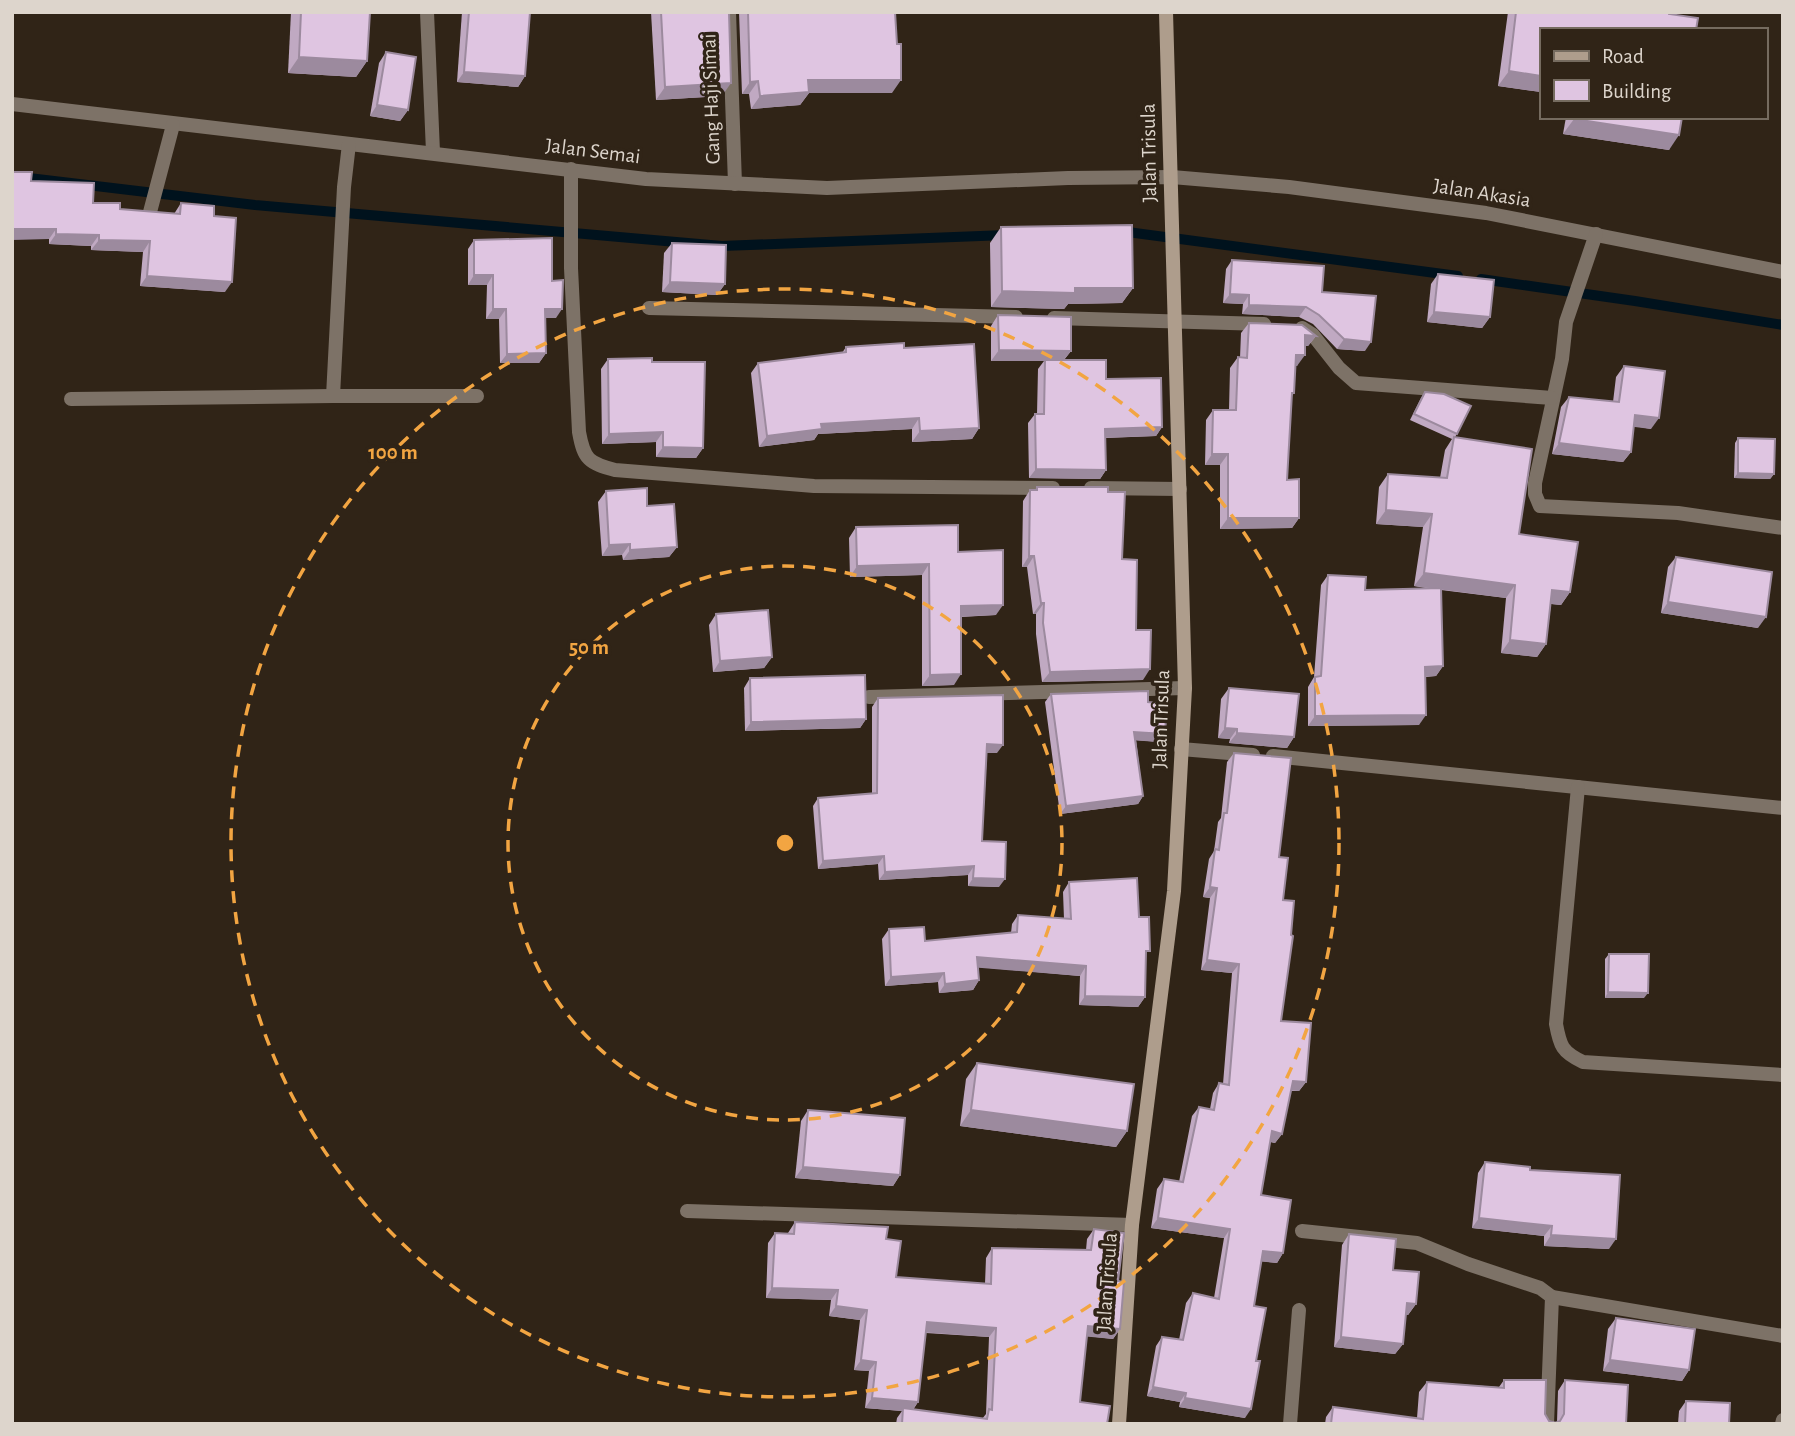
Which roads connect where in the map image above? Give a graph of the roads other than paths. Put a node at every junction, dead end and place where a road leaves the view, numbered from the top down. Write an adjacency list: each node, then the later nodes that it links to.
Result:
1 (427, 12): 7 (street)
2 (729, 12): 10 (street, Gang Haji Simai)
3 (1166, 12): 9 (street, Jalan Trisula)
4 (12, 104): 5 (street, Jalan Semai)
5 (173, 125): 6 (street, Jalan Semai); 11 (street)
6 (349, 144): 7 (street, Jalan Semai); 16 (street)
7 (433, 152): 8 (street, Jalan Semai)
8 (570, 169): 10 (street, Jalan Semai); 20 (street)
9 (1172, 177): 10 (street, Jalan Semai); 12 (street, Jalan Akasia); 15 (street, Jalan Trisula)
10 (735, 184)
11 (149, 212)
12 (1594, 238): 13 (street, Jalan Akasia); 18 (street)
13 (1783, 272)
14 (649, 308): 15 (street)
15 (1175, 321): 18 (street); 20 (street, Jalan Trisula)
16 (333, 396): 17 (street); 19 (street)
17 (477, 396)
18 (1552, 398): 21 (street)
19 (71, 399)
20 (1180, 489): 22 (street, Jalan Trisula)
21 (1783, 527)
22 (1185, 688): 23 (street); 24 (street, Jalan Trisula)
23 (869, 696)
24 (1181, 749): 25 (street); 29 (street, Jalan Trisula)
25 (1578, 787): 26 (street); 27 (street)
26 (1783, 808)
27 (1783, 1075)
28 (687, 1211): 29 (street)
29 (1132, 1225): 34 (street, Jalan Trisula)
30 (1302, 1231): 31 (street)
31 (1552, 1297): 33 (street); 36 (street)
32 (1299, 1310): 35 (street)
33 (1783, 1336)
34 (1119, 1424)
35 (1290, 1424)
36 (1547, 1424)

